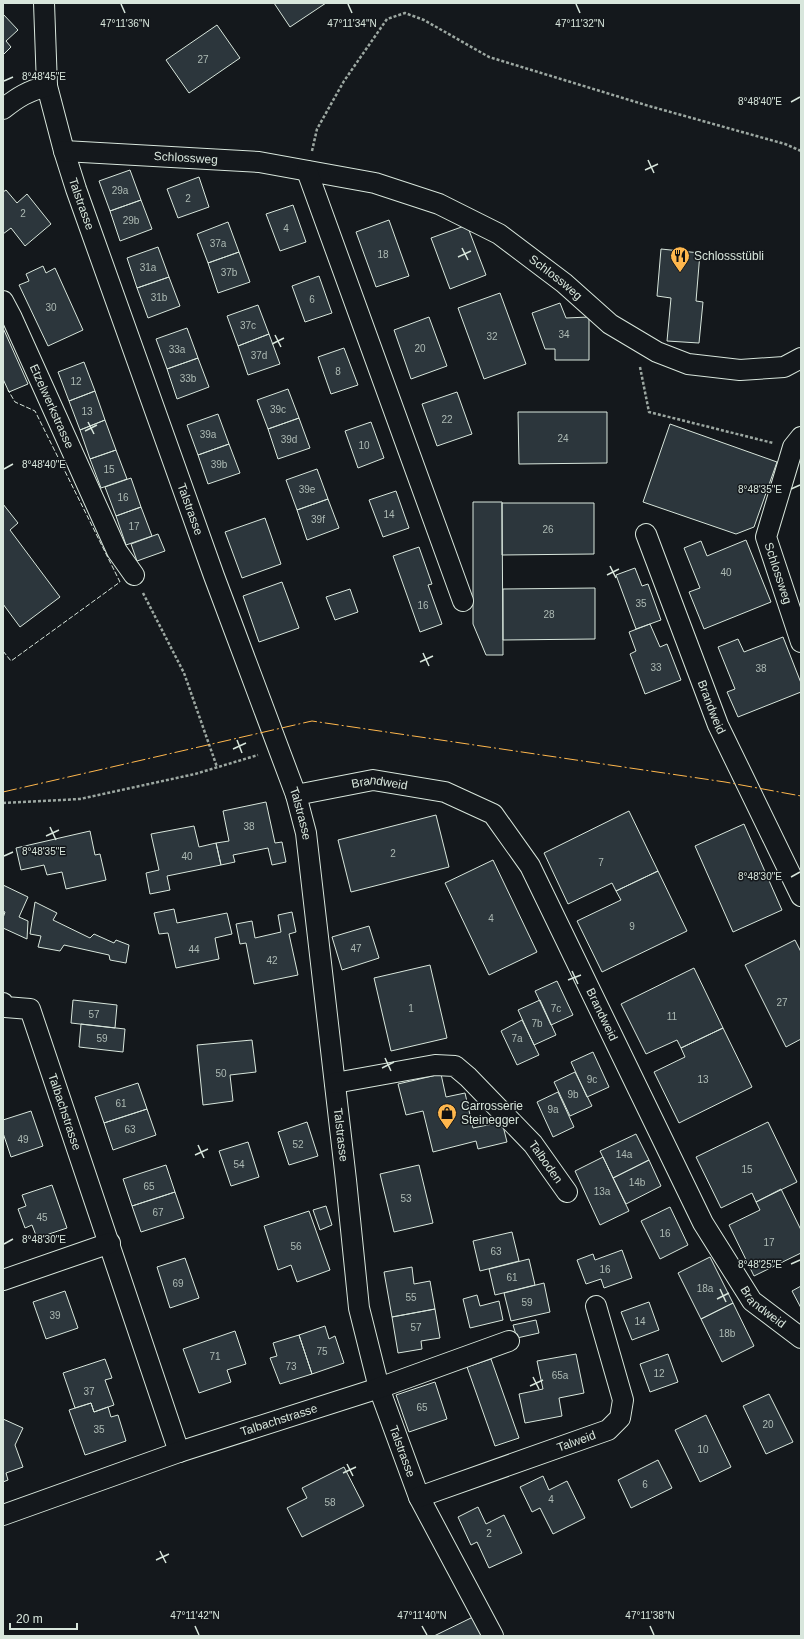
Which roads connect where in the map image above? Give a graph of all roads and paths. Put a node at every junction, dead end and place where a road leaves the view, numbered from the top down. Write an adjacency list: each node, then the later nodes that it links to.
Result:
1 (44, 3): 2 (street, Talstrasse)
2 (47, 86): 3 (street); 4 (street, Talstrasse)
3 (3, 109)
4 (64, 151): 6 (street, Schlossweg); 15 (street, Talstrasse)
5 (801, 151): 6 (path)
6 (307, 171): 8 (street, Schlossweg); 13 (street)
7 (3, 301): 12 (street, Etzelwerkstrasse)
8 (657, 352): 9 (street, Schlossweg); 10 (path)
9 (801, 358)
10 (797, 442): 14 (street, Schlossweg)
11 (646, 534): 19 (street, Brandweid)
12 (134, 575): 16 (path)
13 (463, 601)
14 (801, 642)
15 (278, 750): 16 (path); 17 (street, Talstrasse)
16 (217, 767): 18 (path)
17 (296, 795): 21 (street, Talstrasse); 26 (street, Brandweid)
18 (3, 803)
19 (801, 896)
20 (3, 1003): 23 (street, Talbachstrasse)
21 (335, 1083): 22 (street, Talboden); 28 (street, Talstrasse)
22 (567, 1192)
23 (110, 1243): 24 (street); 29 (street, Talbachstrasse)
24 (3, 1280)
25 (596, 1306): 30 (street, Talweid)
26 (801, 1338)
27 (509, 1342): 28 (street, Talbachstrasse)
28 (379, 1388): 29 (street, Talbachstrasse); 30 (street, Talstrasse)
29 (180, 1452): 31 (street, Talbachstrasse)
30 (419, 1497): 32 (street, Talstrasse)
31 (3, 1515)
32 (493, 1636)

